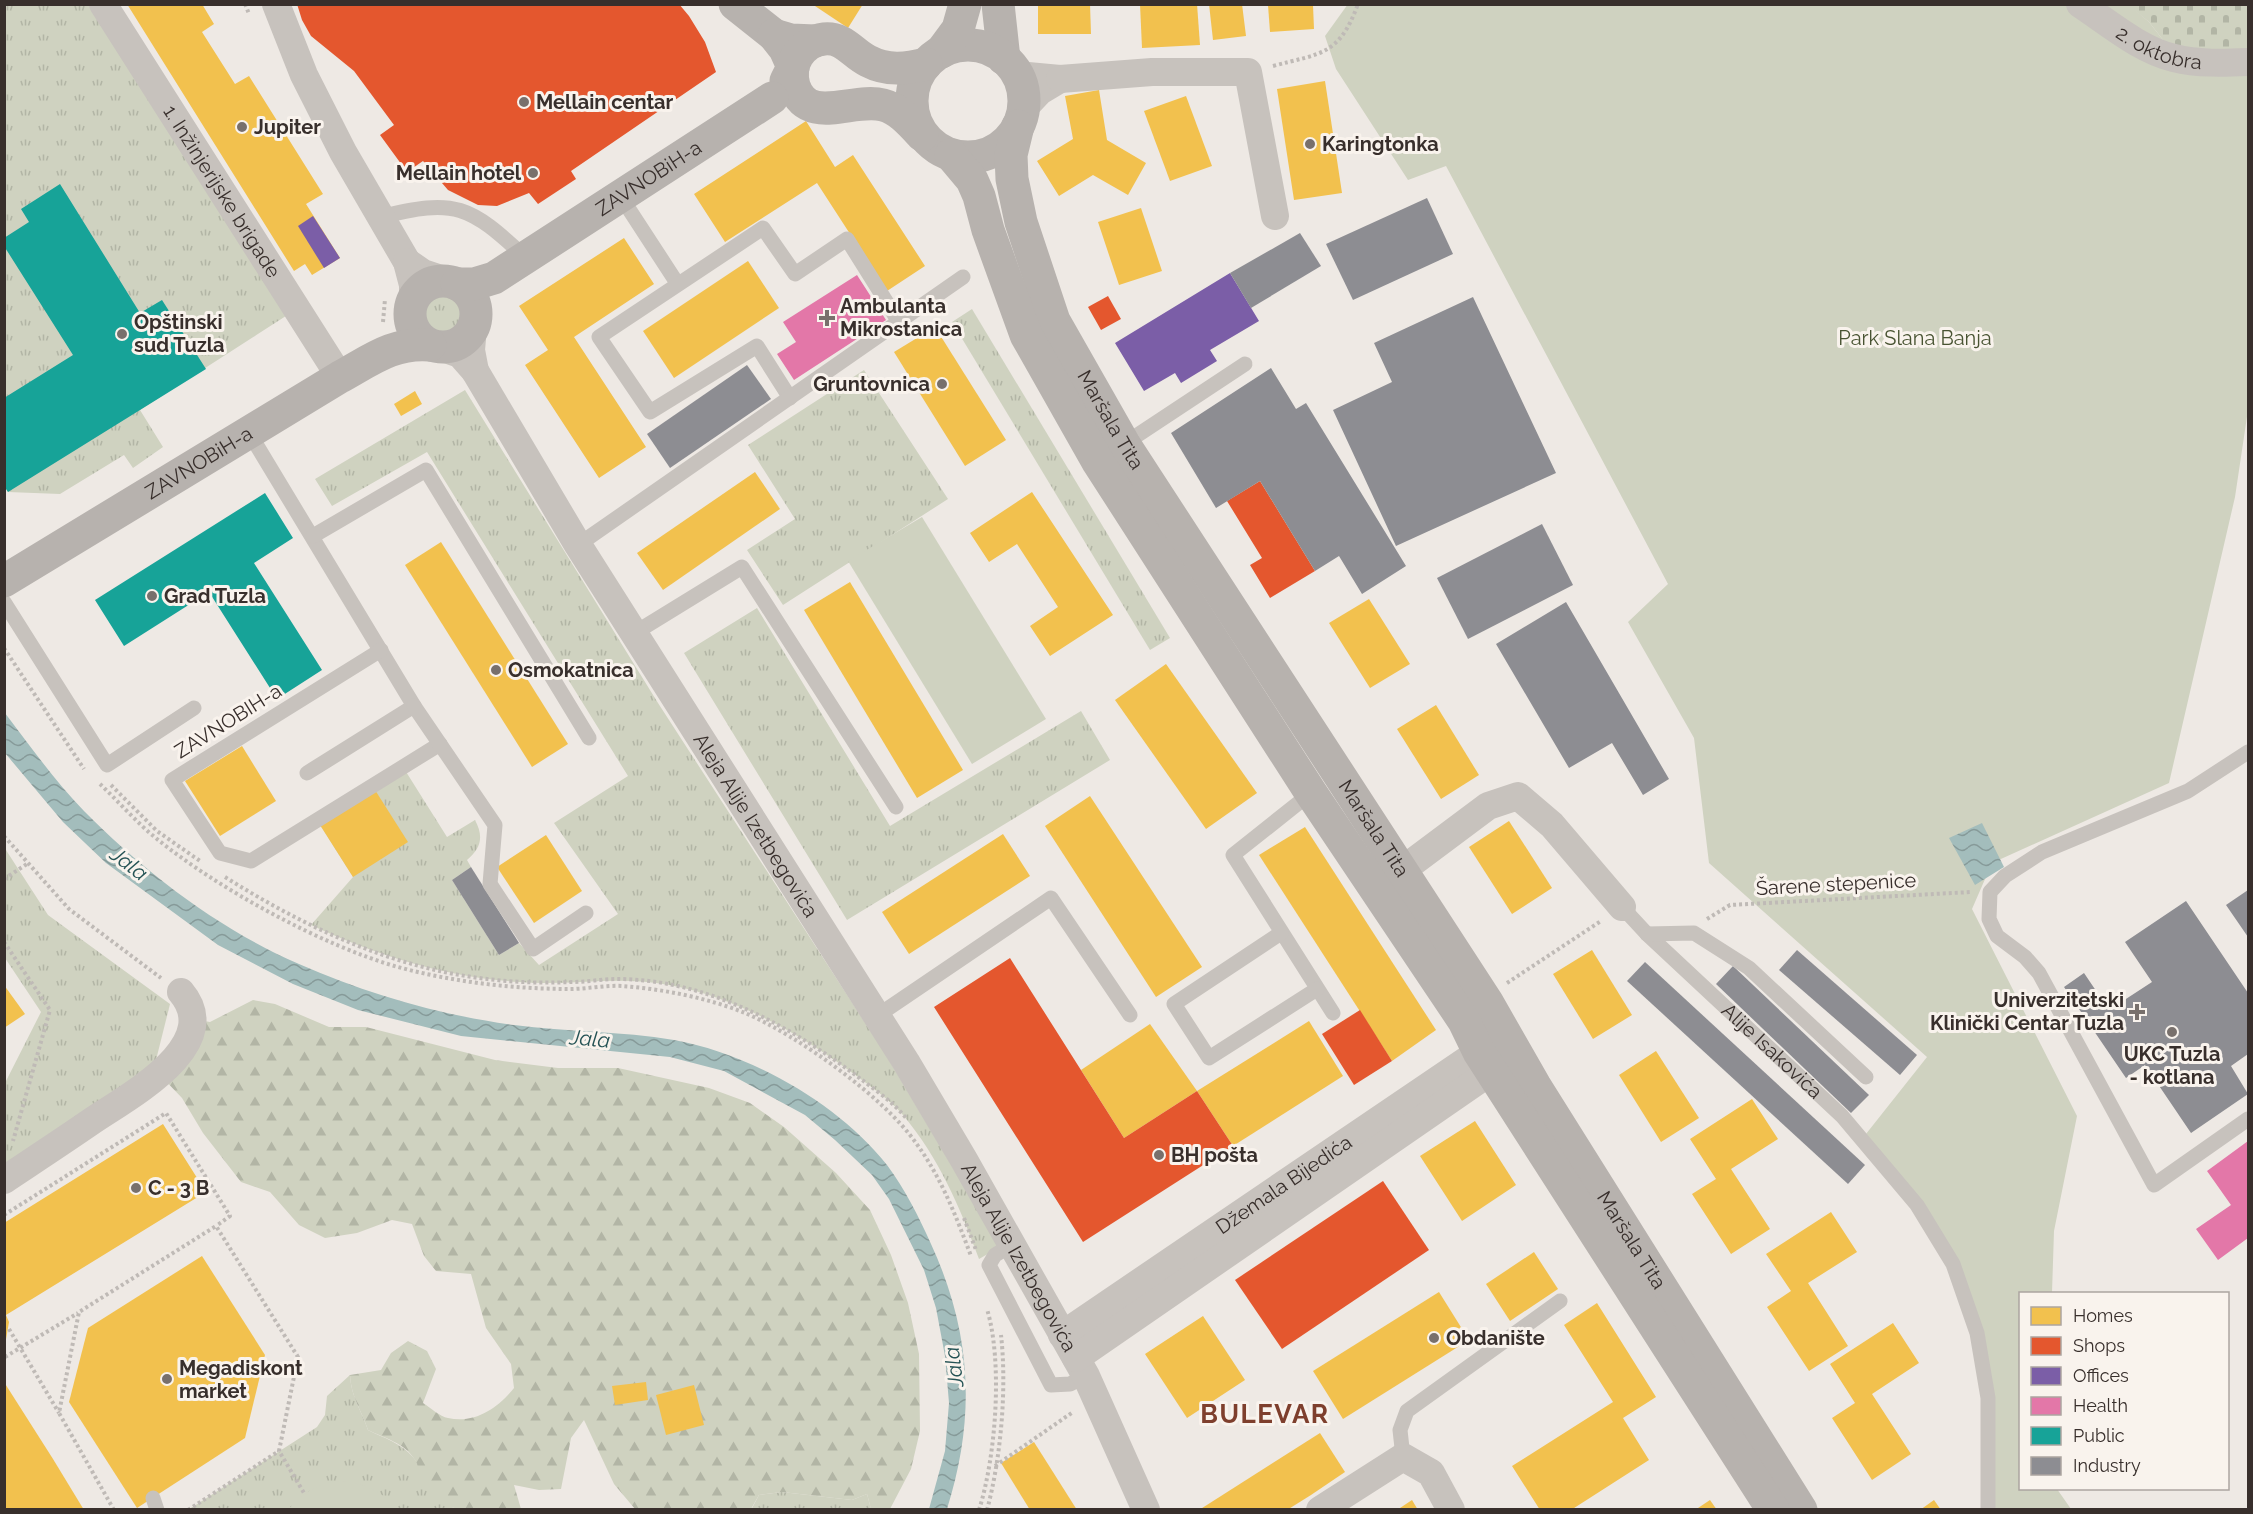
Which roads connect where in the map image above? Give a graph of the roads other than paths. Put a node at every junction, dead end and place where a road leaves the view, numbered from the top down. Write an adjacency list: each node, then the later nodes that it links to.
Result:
1 (103, 4): 34 (street, 1. Inžinjerijske brigade)
2 (276, 4): 20 (street)
3 (735, 4): 7 (main road)
4 (965, 4): 9 (main road)
5 (998, 4): 12 (main road)
6 (2080, 4): 10 (street, 2. oktobra)
7 (774, 35): 8 (main road); 11 (main road)
8 (815, 41): 9 (main road); 11 (main road)
9 (933, 58): 12 (main road); 16 (main road)
10 (2248, 62)
11 (793, 67): 14 (main road)
12 (1011, 67): 13 (street); 15 (main road)
13 (1060, 79): 15 (street); 19 (street)
14 (787, 99): 16 (main road); 18 (main road, ZAVNOBiH-a)
15 (1021, 118): 17 (main road); 37 (main road, Maršala Tita)
16 (923, 135): 17 (main road)
17 (951, 155): 38 (main road, Maršala Tita)
18 (621, 197): 21 (main road, ZAVNOBiH-a); 26 (lane)
19 (1275, 216)
20 (380, 217): 21 (lane); 22 (street)
21 (526, 258): 24 (main road, ZAVNOBiH-a)
22 (407, 262): 25 (street); 27 (street)
23 (963, 277): 29 (lane)
24 (494, 278): 25 (main road); 28 (main road)
25 (452, 282): 27 (main road); 28 (main road)
26 (677, 283): 29 (lane); 35 (lane)
27 (412, 306): 30 (main road); 31 (main road)
28 (475, 322): 30 (main road); 33 (street)
29 (899, 322): 35 (lane)
30 (435, 346): 31 (main road); 33 (street)
31 (395, 347): 34 (main road, ZAVNOBiH-a)
32 (1245, 364): 37 (lane)
33 (475, 371): 40 (street, Aleja Alije Izetbegovića)
34 (340, 378): 36 (main road, ZAVNOBiH-a)
35 (790, 398): 40 (lane)
36 (248, 431): 39 (lane); 41 (main road, ZAVNOBiH-a)
37 (1124, 444): 38 (main road); 53 (main road, Maršala Tita)
38 (1098, 462): 51 (main road, Maršala Tita)
39 (313, 536): 44 (lane); 47 (lane)
40 (578, 545): 43 (street, Aleja Alije Izetbegovića)
41 (4, 581)
42 (4, 602): 46 (lane)
43 (633, 634): 52 (lane); 63 (street, Aleja Alije Izetbegovića)
44 (381, 650): 45 (lane); 48 (lane, ZAVNOBIH-a)
45 (414, 706): 48 (lane); 50 (lane)
46 (194, 708)
47 (589, 738)
48 (440, 744): 56 (lane)
49 (2248, 752): 67 (lane)
50 (307, 773)
51 (1311, 793): 54 (main road, Maršala Tita); 57 (lane)
52 (896, 807)
53 (1401, 869): 54 (street, Alije Isakovića); 55 (street, Alije Isakovića); 64 (main road, Maršala Tita)
54 (1377, 890): 64 (main road, Maršala Tita)
55 (1622, 907): 58 (lane, Alije Isakovića)
56 (586, 913)
57 (1281, 933): 59 (lane); 59 (lane)
58 (1647, 934): 65 (lane); 79 (lane, Alije Isakovića)
59 (1317, 988): 61 (lane)
60 (181, 992): 68 (street)
61 (1333, 1013)
62 (1130, 1015): 63 (lane)
63 (877, 1016): 70 (street, Aleja Alije Izetbegovića)
64 (1498, 1053): 72 (street, Džemala Bijedića); 77 (main road, Maršala Tita); 78 (main road, Maršala Tita)
65 (1866, 1077)
66 (154, 1101): 69 (street)
67 (2248, 1119)
68 (4, 1180)
69 (4, 1202)
70 (1012, 1245): 72 (street, Aleja Alije Izetbegovića); 72 (lane)
71 (1560, 1301): 73 (lane)
72 (1075, 1356): 74 (street, Aleja Alije Izetbegovića)
73 (1403, 1457): 75 (street); 76 (street)
74 (1146, 1509)
75 (1320, 1509)
76 (1451, 1509)
77 (1773, 1509)
78 (1801, 1509)
79 (1988, 1509)

